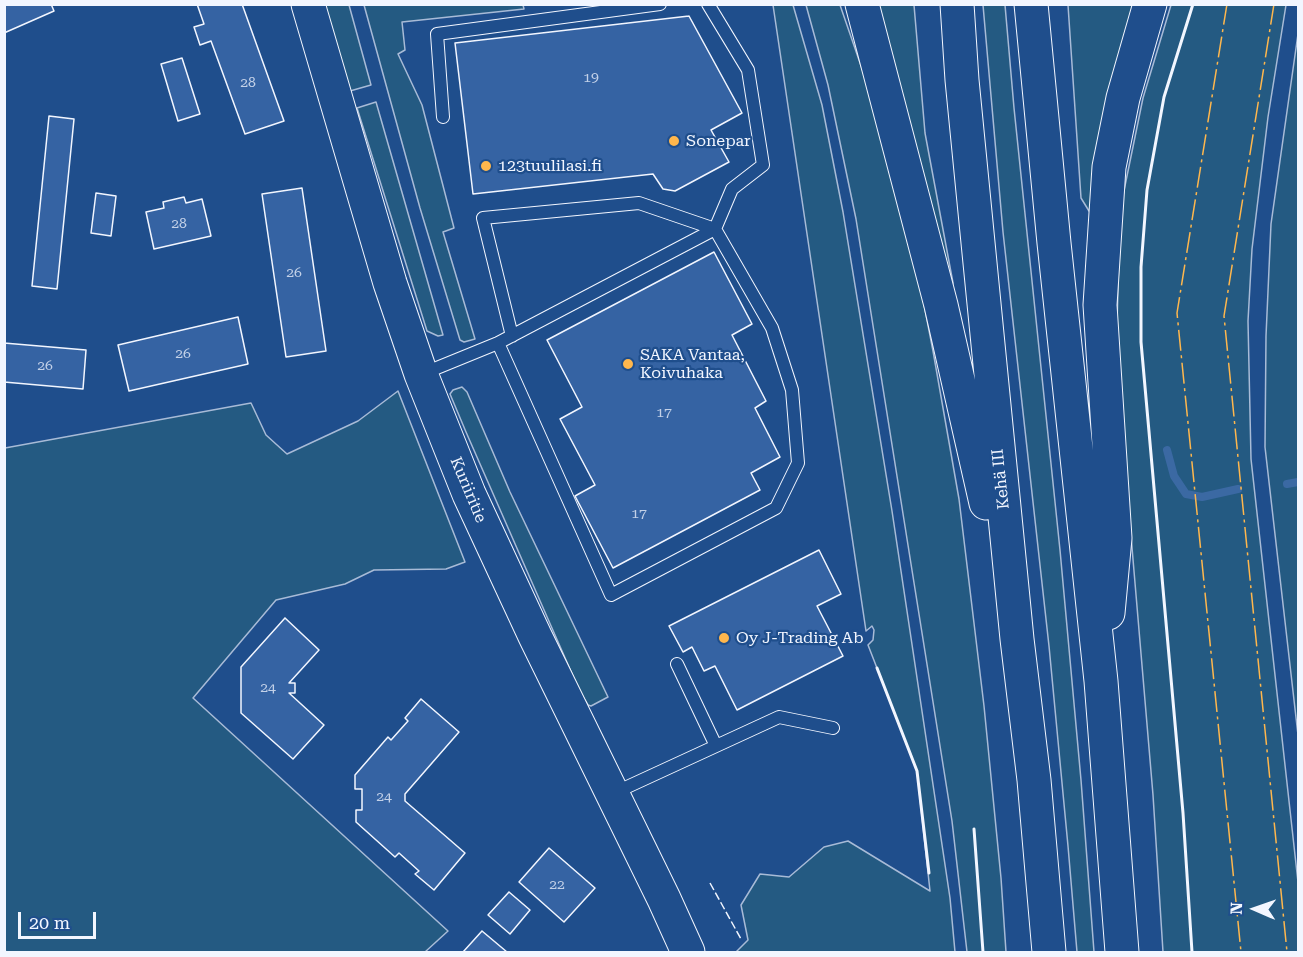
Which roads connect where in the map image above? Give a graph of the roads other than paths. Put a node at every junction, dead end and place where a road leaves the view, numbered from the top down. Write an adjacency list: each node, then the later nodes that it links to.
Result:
1 (308, 4): 12 (main road, Kuriiritie)
2 (660, 4): 8 (lane)
3 (708, 4): 9 (lane)
4 (862, 4): 13 (main road)
5 (957, 4): 13 (main road, Kehä III)
6 (1031, 4): 15 (main road)
7 (1150, 4): 15 (main road)
8 (443, 117)
9 (715, 229): 10 (lane); 10 (lane); 11 (lane)
10 (512, 336): 11 (lane)
11 (498, 344): 12 (lane)
12 (421, 374): 18 (main road, Kuriiritie)
13 (1017, 639): 20 (main road, Kehä III)
14 (677, 664): 17 (lane)
15 (1101, 681): 21 (main road)
16 (833, 728): 17 (lane)
17 (716, 746): 18 (lane)
18 (613, 793): 19 (main road, Kuriiritie)
19 (688, 952)
20 (1049, 952)
21 (1122, 952)

